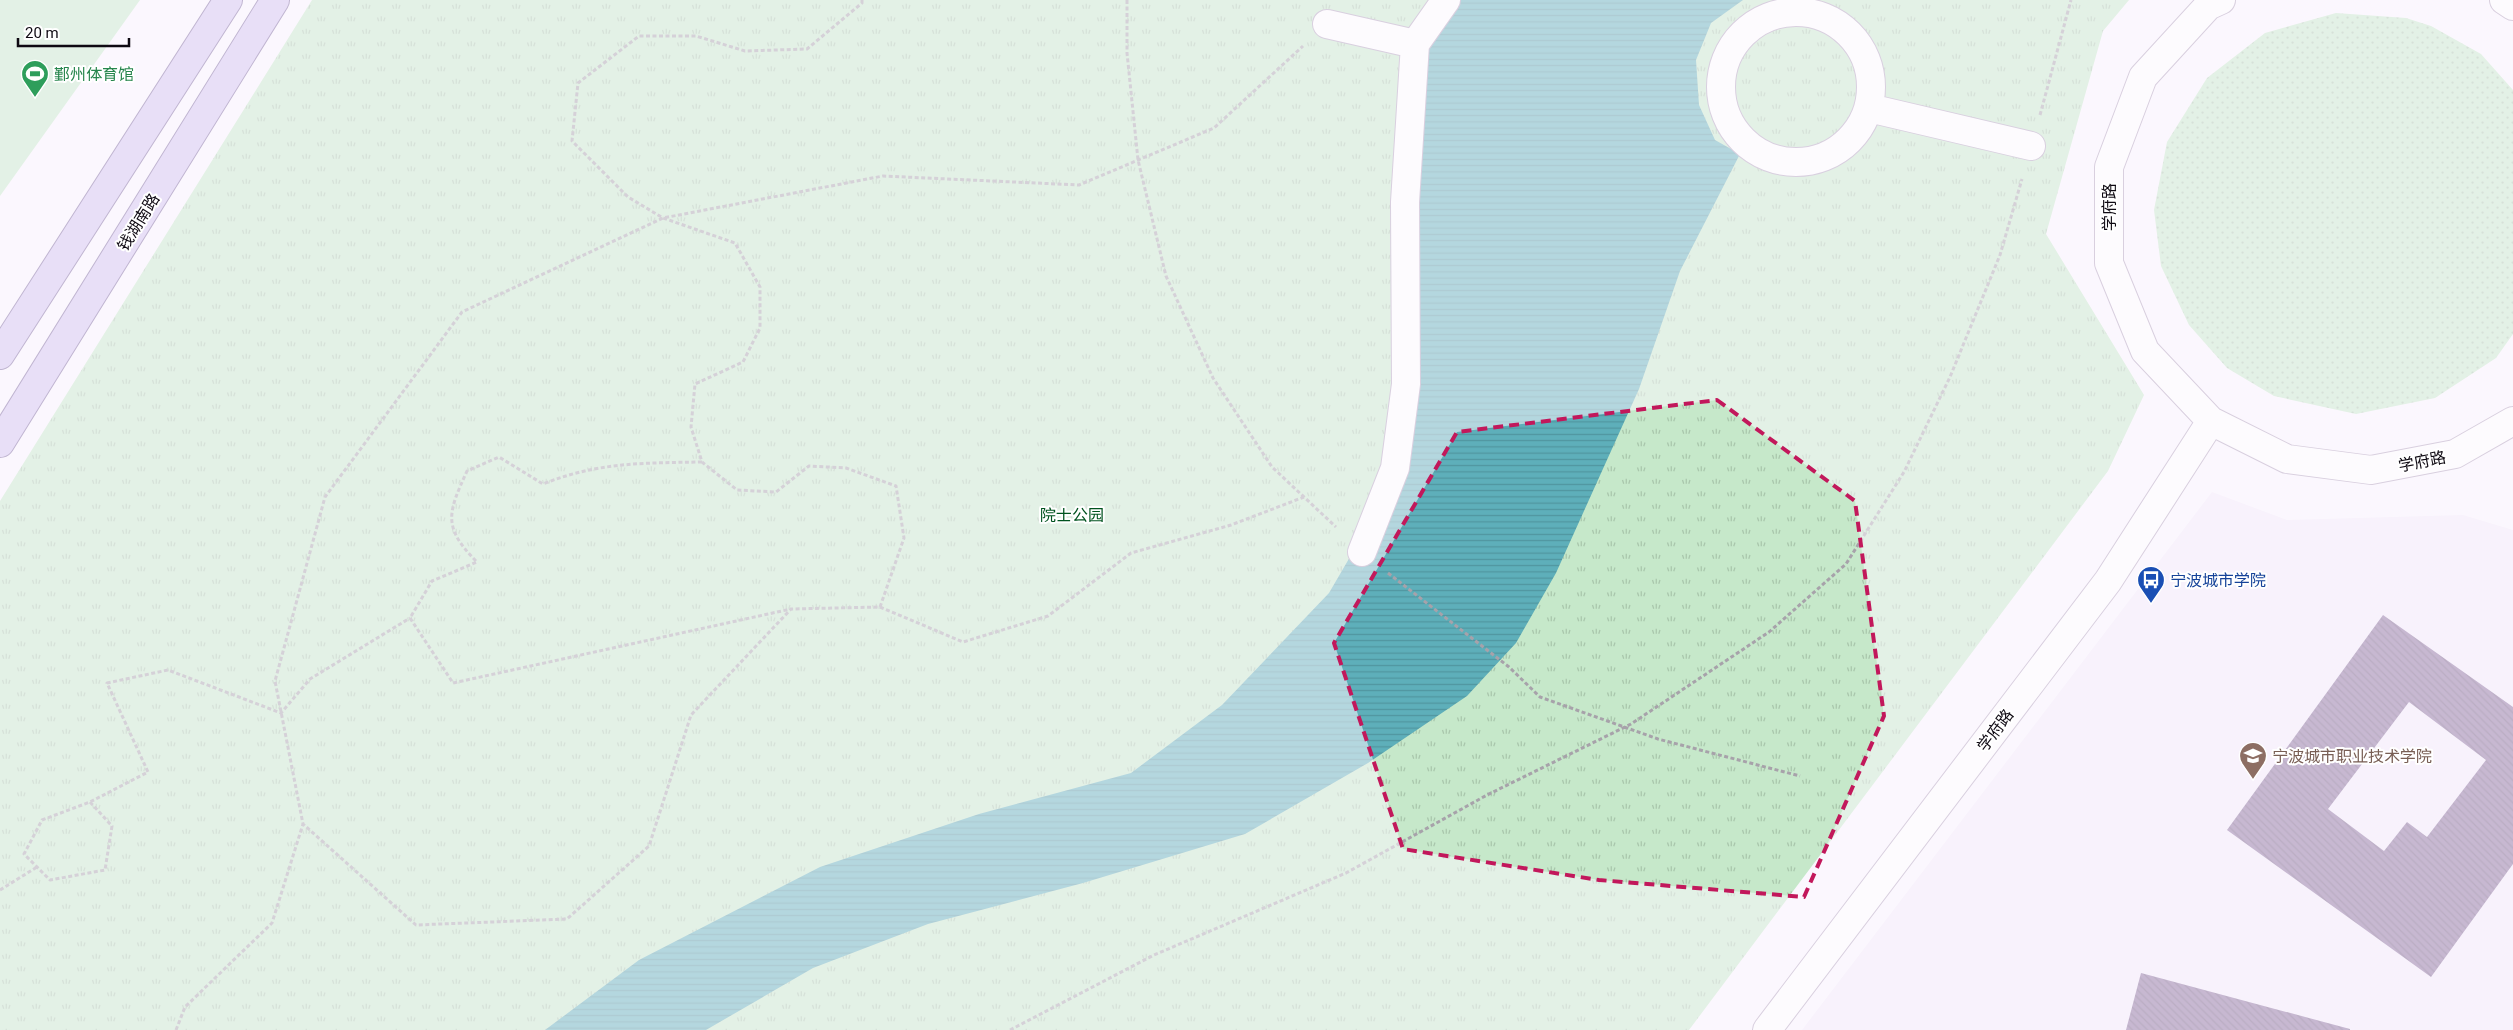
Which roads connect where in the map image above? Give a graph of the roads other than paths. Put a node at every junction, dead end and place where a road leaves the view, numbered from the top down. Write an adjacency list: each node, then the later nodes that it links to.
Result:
1 (228, 0): 11 (main road)
2 (275, 0): 14 (main road, 钱湖南路)
3 (1446, 0): 8 (street)
4 (2221, 0): 12 (street, 学府路)
5 (2504, 0): 6 (street)
6 (2513, 6)
7 (1327, 24): 8 (street)
8 (1414, 44): 15 (street)
9 (1869, 108): 9 (street); 10 (street)
10 (2031, 146)
11 (0, 355)
12 (2211, 421): 13 (street, 学府路); 16 (street, 学府路)
13 (2513, 421)
14 (0, 443)
15 (1370, 559)
16 (1767, 1030)

